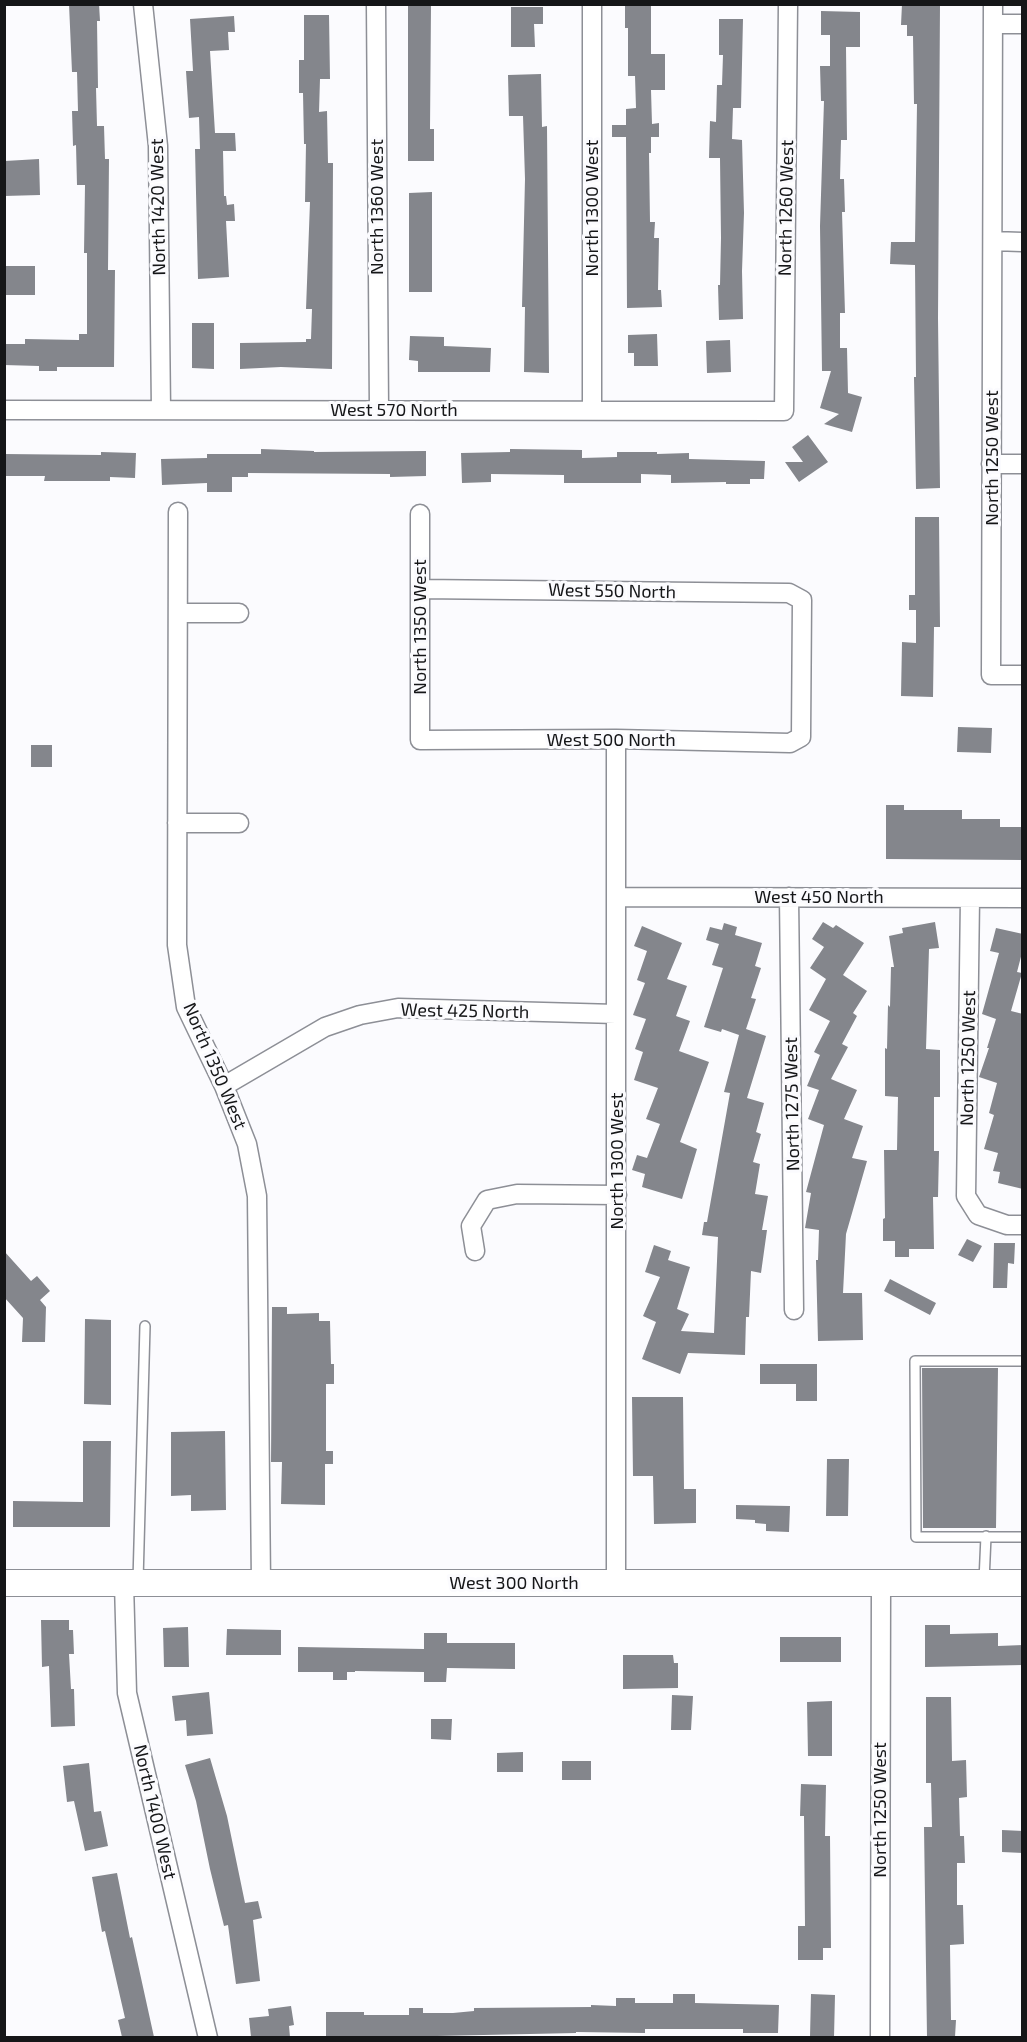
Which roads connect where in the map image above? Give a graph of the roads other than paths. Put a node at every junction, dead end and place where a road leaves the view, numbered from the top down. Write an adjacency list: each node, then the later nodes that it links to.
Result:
1 (143, 4): 11 (street, North 1420 West)
2 (376, 4): 12 (street, North 1360 West)
3 (592, 4): 13 (street, North 1300 West)
4 (789, 4): 14 (street, North 1260 West)
5 (993, 4): 6 (street, North 1250 West)
6 (993, 24): 7 (street); 8 (street, North 1250 West)
7 (1023, 24)
8 (993, 242): 9 (street); 15 (street, North 1250 West)
9 (1023, 242)
10 (4, 410): 11 (street, West 570 North)
11 (161, 410): 12 (street, West 570 North)
12 (379, 410): 13 (street, West 570 North)
13 (592, 411): 14 (street, West 570 North)
14 (784, 411)
15 (991, 464): 16 (street); 22 (street, North 1250 West)
16 (1023, 464)
17 (178, 512): 20 (street, North 1350 West)
18 (420, 514): 19 (street, North 1350 West)
19 (420, 589): 23 (street, West 550 North); 25 (street, North 1350 West)
20 (177, 613): 21 (street); 26 (street, North 1350 West)
21 (239, 613)
22 (1023, 675)
23 (801, 737): 24 (street, West 500 North)
24 (616, 739): 25 (street, West 500 North); 28 (street, North 1300 West)
25 (420, 740)
26 (177, 823): 27 (street); 33 (street, North 1350 West)
27 (239, 823)
28 (616, 897): 29 (street, West 450 North); 32 (street, North 1300 West)
29 (789, 897): 30 (street, West 450 North); 37 (street, North 1275 West)
30 (970, 898): 31 (street, West 450 North); 35 (street, North 1250 West)
31 (1023, 898)
32 (616, 1014): 33 (street, West 425 North); 34 (street, North 1300 West)
33 (224, 1086): 44 (street, North 1350 West)
34 (617, 1195): 36 (street); 45 (street, North 1300 West)
35 (1023, 1225)
36 (475, 1251)
37 (794, 1310)
38 (145, 1326): 43 (lane)
39 (1023, 1361): 40 (lane)
40 (986, 1536): 41 (lane); 47 (lane)
41 (1023, 1537)
42 (4, 1583): 43 (main road, West 300 North)
43 (131, 1583): 44 (main road, West 300 North); 49 (street, North 1400 West)
44 (261, 1583): 45 (main road, West 300 North)
45 (616, 1583): 46 (main road, West 300 North)
46 (881, 1583): 47 (main road, West 300 North); 50 (street, North 1250 West)
47 (984, 1583): 48 (main road, West 300 North)
48 (1023, 1583)
49 (208, 2037)
50 (880, 2037)

